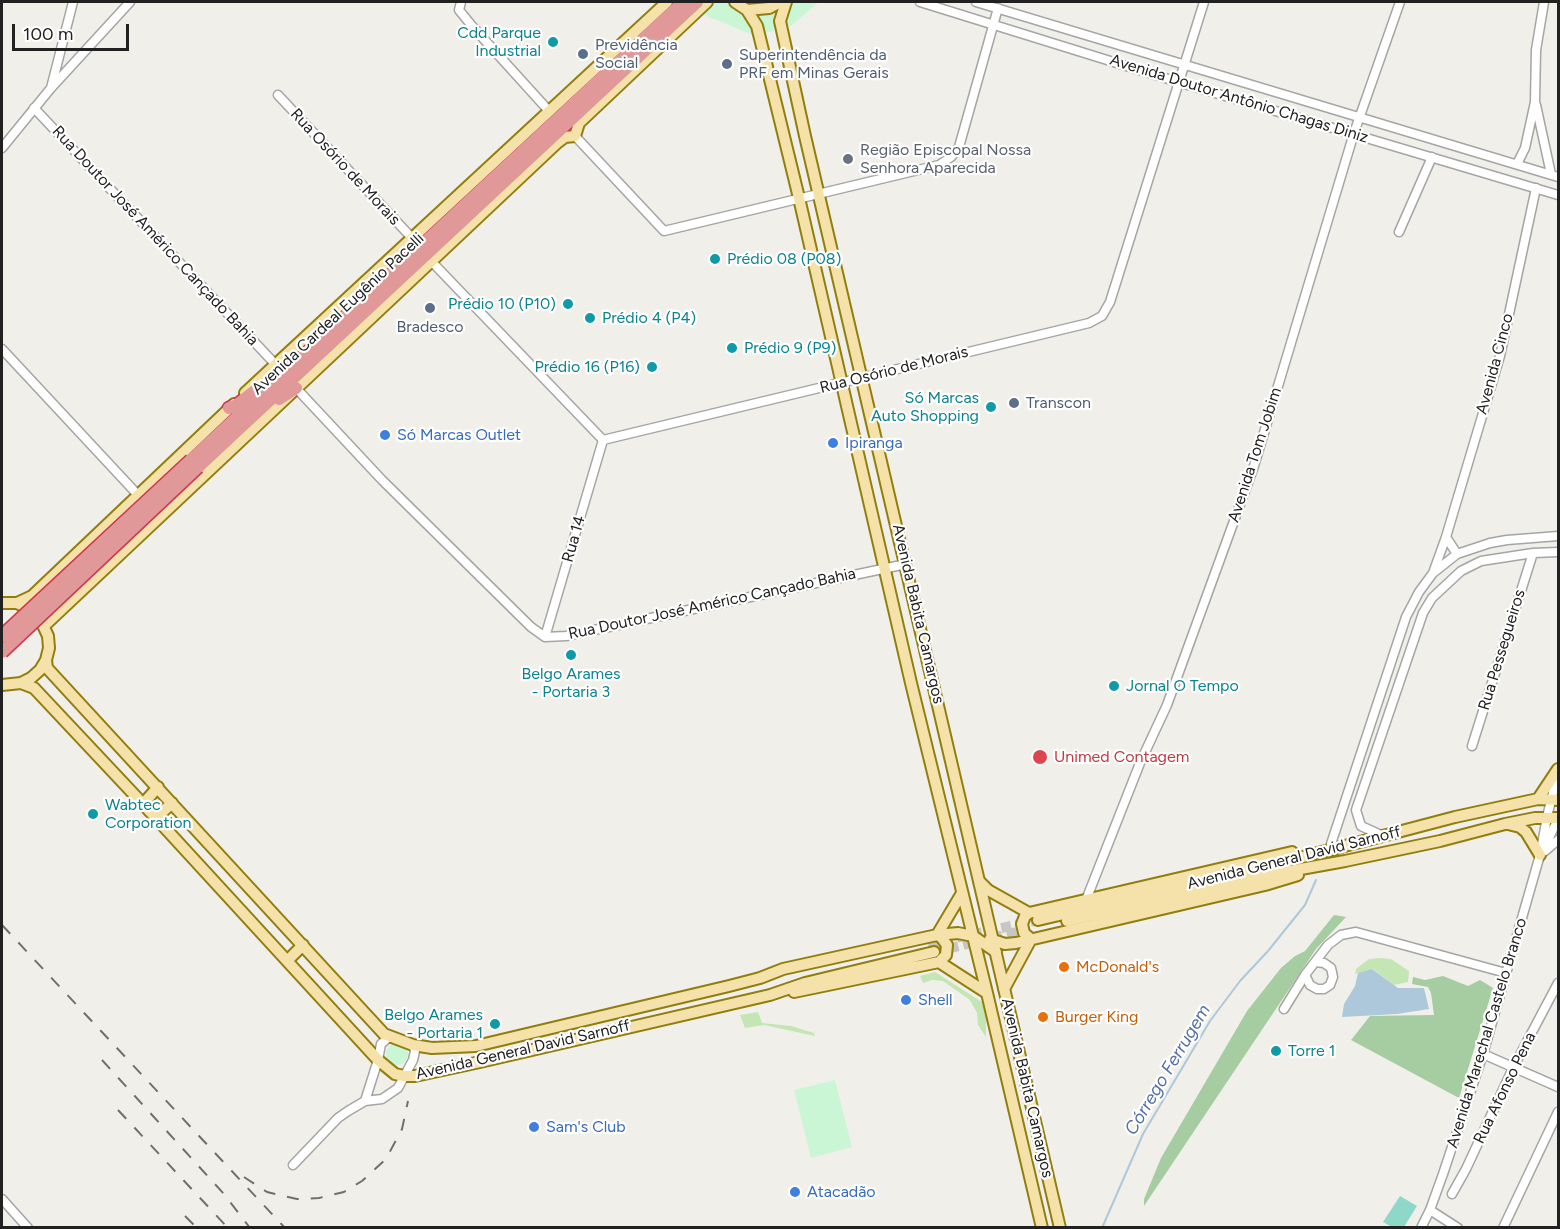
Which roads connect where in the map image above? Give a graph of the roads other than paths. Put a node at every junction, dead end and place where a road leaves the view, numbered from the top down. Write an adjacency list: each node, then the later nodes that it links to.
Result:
1 (73, 2): 21 (street)
2 (130, 2): 21 (street)
3 (462, 2): 25 (street)
4 (667, 2): 25 (main road, Avenida Cardeal Eugênio Pacelli)
5 (683, 2): 41 (highway, Avenida Cardeal Eugênio Pacelli)
6 (697, 2): 47 (highway, Avenida Cardeal Eugênio Pacelli)
7 (706, 2): 28 (main road, Avenida Cardeal Eugênio Pacelli)
8 (735, 2): 17 (main road)
9 (780, 2): 17 (main road)
10 (786, 2): 34 (main road, Avenida Babita Camargos)
11 (920, 2): 18 (street, Avenida Doutor Antônio Chagas Diniz)
12 (976, 2): 16 (street, Avenida Doutor Antônio Chagas Diniz)
13 (1204, 2): 19 (street, Rua Osório de Morais)
14 (1400, 2): 26 (street, Avenida Tom Jobim)
15 (1544, 2): 23 (street)
16 (998, 8): 18 (street); 19 (street, Avenida Doutor Antônio Chagas Diniz)
17 (747, 10): 36 (main road, Avenida Babita Camargos)
18 (994, 23): 20 (street, Avenida Doutor Antônio Chagas Diniz); 34 (street)
19 (1184, 65): 20 (street, Rua Osório de Morais); 26 (street, Avenida Doutor Antônio Chagas Diniz)
20 (1178, 82): 27 (street, Avenida Doutor Antônio Chagas Diniz); 43 (street, Rua Osório de Morais)
21 (51, 88): 24 (street)
22 (278, 95): 38 (street, Rua Osório de Morais)
23 (1535, 102): 31 (street); 32 (street)
24 (34, 108): 29 (street); 42 (street, Rua Doutor José Américo Cançado Bahia)
25 (549, 111): 38 (main road, Avenida Cardeal Eugênio Pacelli)
26 (1360, 117): 27 (street, Avenida Tom Jobim); 31 (street, Avenida Doutor Antônio Chagas Diniz)
27 (1354, 133): 30 (street, Avenida Doutor Antônio Chagas Diniz); 87 (street, Avenida Tom Jobim)
28 (575, 136): 36 (street); 39 (main road, Avenida Cardeal Eugênio Pacelli)
29 (2, 148)
30 (1432, 157): 33 (street, Avenida Doutor Antônio Chagas Diniz); 37 (street)
31 (1517, 164): 32 (street, Avenida Doutor Antônio Chagas Diniz)
32 (1555, 175)
33 (1536, 188): 35 (street, Avenida Doutor Antônio Chagas Diniz); 52 (street, Avenida Cinco)
34 (819, 195): 36 (street); 43 (main road, Avenida Babita Camargos)
35 (1558, 195)
36 (800, 198): 44 (main road, Avenida Babita Camargos)
37 (1398, 232)
38 (412, 238): 42 (main road, Avenida Cardeal Eugênio Pacelli)
39 (432, 262): 45 (main road, Avenida Cardeal Eugênio Pacelli); 48 (street)
40 (2, 349): 50 (street)
41 (307, 352): 46 (highway); 49 (highway, Avenida Cardeal Eugênio Pacelli)
42 (276, 365): 46 (main road, Avenida Cardeal Eugênio Pacelli)
43 (862, 378): 44 (street, Rua Osório de Morais); 56 (main road, Avenida Babita Camargos)
44 (842, 383): 48 (street, Rua Osório de Morais); 57 (main road, Avenida Babita Camargos)
45 (296, 388): 47 (highway); 61 (main road, Avenida Cardeal Eugênio Pacelli); 63 (street, Rua Doutor José Américo Cançado Bahia)
46 (230, 408): 50 (main road, Avenida Cardeal Eugênio Pacelli)
47 (255, 414): 49 (highway, Avenida Cardeal Eugênio Pacelli)
48 (603, 440): 63 (street, Rua 14)
49 (195, 464): 62 (highway, Avenida Cardeal Eugênio Pacelli, bridge); 64 (highway, Avenida Cardeal Eugênio Pacelli, bridge)
50 (138, 495): 60 (main road, Avenida Cardeal Eugênio Pacelli)
51 (1558, 536): 55 (street)
52 (1446, 537): 55 (street); 58 (street, Avenida Cinco)
53 (1558, 552): 54 (street)
54 (1533, 553): 68 (street, Rua Pessegueiros); 79 (street)
55 (1457, 554): 58 (street)
56 (906, 564): 57 (street, Rua Doutor José Américo Cançado Bahia); 85 (main road, Avenida Babita Camargos)
57 (885, 567): 63 (street, Rua Doutor José Américo Cançado Bahia); 86 (main road, Avenida Babita Camargos)
58 (1433, 573): 82 (street)
59 (2, 603): 60 (main road)
60 (16, 603): 61 (main road)
61 (45, 625): 65 (main road)
62 (2, 636)
63 (545, 637)
64 (2, 652)
65 (46, 660): 66 (main road); 70 (main road, Avenida General David Sarnoff)
66 (21, 683): 67 (main road); 74 (main road, Avenida General David Sarnoff)
67 (2, 685)
68 (1472, 747)
69 (1558, 769): 71 (main road); 72 (street)
70 (158, 787): 73 (main road, Avenida General David Sarnoff); 74 (main road)
71 (1538, 799): 72 (main road, Avenida General David Sarnoff); 79 (main road, Avenida General David Sarnoff)
72 (1555, 800): 75 (street)
73 (172, 803): 76 (main road); 93 (main road, Avenida General David Sarnoff)
74 (143, 804): 76 (main road, Avenida General David Sarnoff)
75 (1547, 817): 77 (main road, Avenida General David Sarnoff); 78 (main road, Avenida General David Sarnoff); 83 (street, Avenida Marechal Castelo Branco)
76 (156, 818): 96 (main road, Avenida General David Sarnoff)
77 (1558, 819): 83 (street, Avenida Marechal Castelo Branco)
78 (1505, 824): 83 (main road); 84 (main road, Avenida General David Sarnoff)
79 (1381, 836): 81 (main road, Avenida General David Sarnoff)
80 (1558, 840): 83 (street)
81 (1360, 841): 82 (main road); 88 (main road, Avenida General David Sarnoff)
82 (1330, 843): 87 (main road)
83 (1540, 855): 98 (street, Avenida Marechal Castelo Branco)
84 (1345, 861): 88 (main road, Avenida General David Sarnoff); 92 (main road)
85 (978, 881): 88 (main road); 94 (main road, Avenida Babita Camargos)
86 (962, 893): 89 (main road, Avenida Babita Camargos); 90 (main road)
87 (1086, 900): 88 (main road)
88 (1036, 920): 92 (main road)
89 (970, 923): 91 (main road, Avenida Babita Camargos); 94 (main road)
90 (937, 935): 91 (main road, Avenida General David Sarnoff); 95 (main road); 100 (main road, Avenida General David Sarnoff)
91 (973, 936): 94 (main road); 103 (main road, Avenida Babita Camargos)
92 (1031, 939): 94 (main road); 102 (main road)
93 (303, 945): 96 (main road); 105 (main road, Avenida General David Sarnoff)
94 (994, 947): 102 (main road, Avenida Babita Camargos)
95 (933, 953): 100 (main road, Avenida General David Sarnoff); 103 (main road); 110 (main road, Avenida General David Sarnoff)
96 (287, 961): 108 (main road, Avenida General David Sarnoff)
97 (1315, 962): 98 (street); 99 (street); 99 (street)
98 (1506, 973): 107 (street, Avenida Marechal Castelo Branco)
99 (1305, 975): 104 (street)
100 (760, 978): 106 (main road, Avenida General David Sarnoff)
101 (1558, 983): 109 (street, Rua Afonso Pena)
102 (1004, 989): 112 (main road, Avenida Babita Camargos)
103 (987, 993): 113 (main road, Avenida Babita Camargos)
104 (1284, 1009)
105 (389, 1037): 106 (main road, Avenida General David Sarnoff); 108 (street)
106 (413, 1045): 110 (street)
107 (1483, 1054): 109 (street); 116 (street, Avenida Marechal Castelo Branco)
108 (378, 1060): 110 (main road, Avenida General David Sarnoff); 114 (street)
109 (1514, 1066): 111 (street); 118 (street, Rua Afonso Pena)
110 (404, 1076): 114 (street)
111 (1558, 1088)
112 (1028, 1090): 113 (main road); 124 (main road, Avenida Babita Camargos)
113 (1010, 1092): 123 (main road, Avenida Babita Camargos)
114 (365, 1101): 117 (street)
115 (1558, 1112): 128 (street)
116 (1447, 1162): 118 (street); 121 (street, Avenida Marechal Castelo Branco)
117 (293, 1165)
118 (1466, 1169): 119 (street, Rua Afonso Pena)
119 (1452, 1194)
120 (2, 1199): 122 (street)
121 (1430, 1210): 125 (street, Avenida Marechal Castelo Branco); 126 (street, Avenida Marechal Castelo Branco); 127 (street)
122 (28, 1227)
123 (1042, 1227)
124 (1060, 1227)
125 (1421, 1227)
126 (1426, 1227)
127 (1458, 1227)
128 (1503, 1227)

